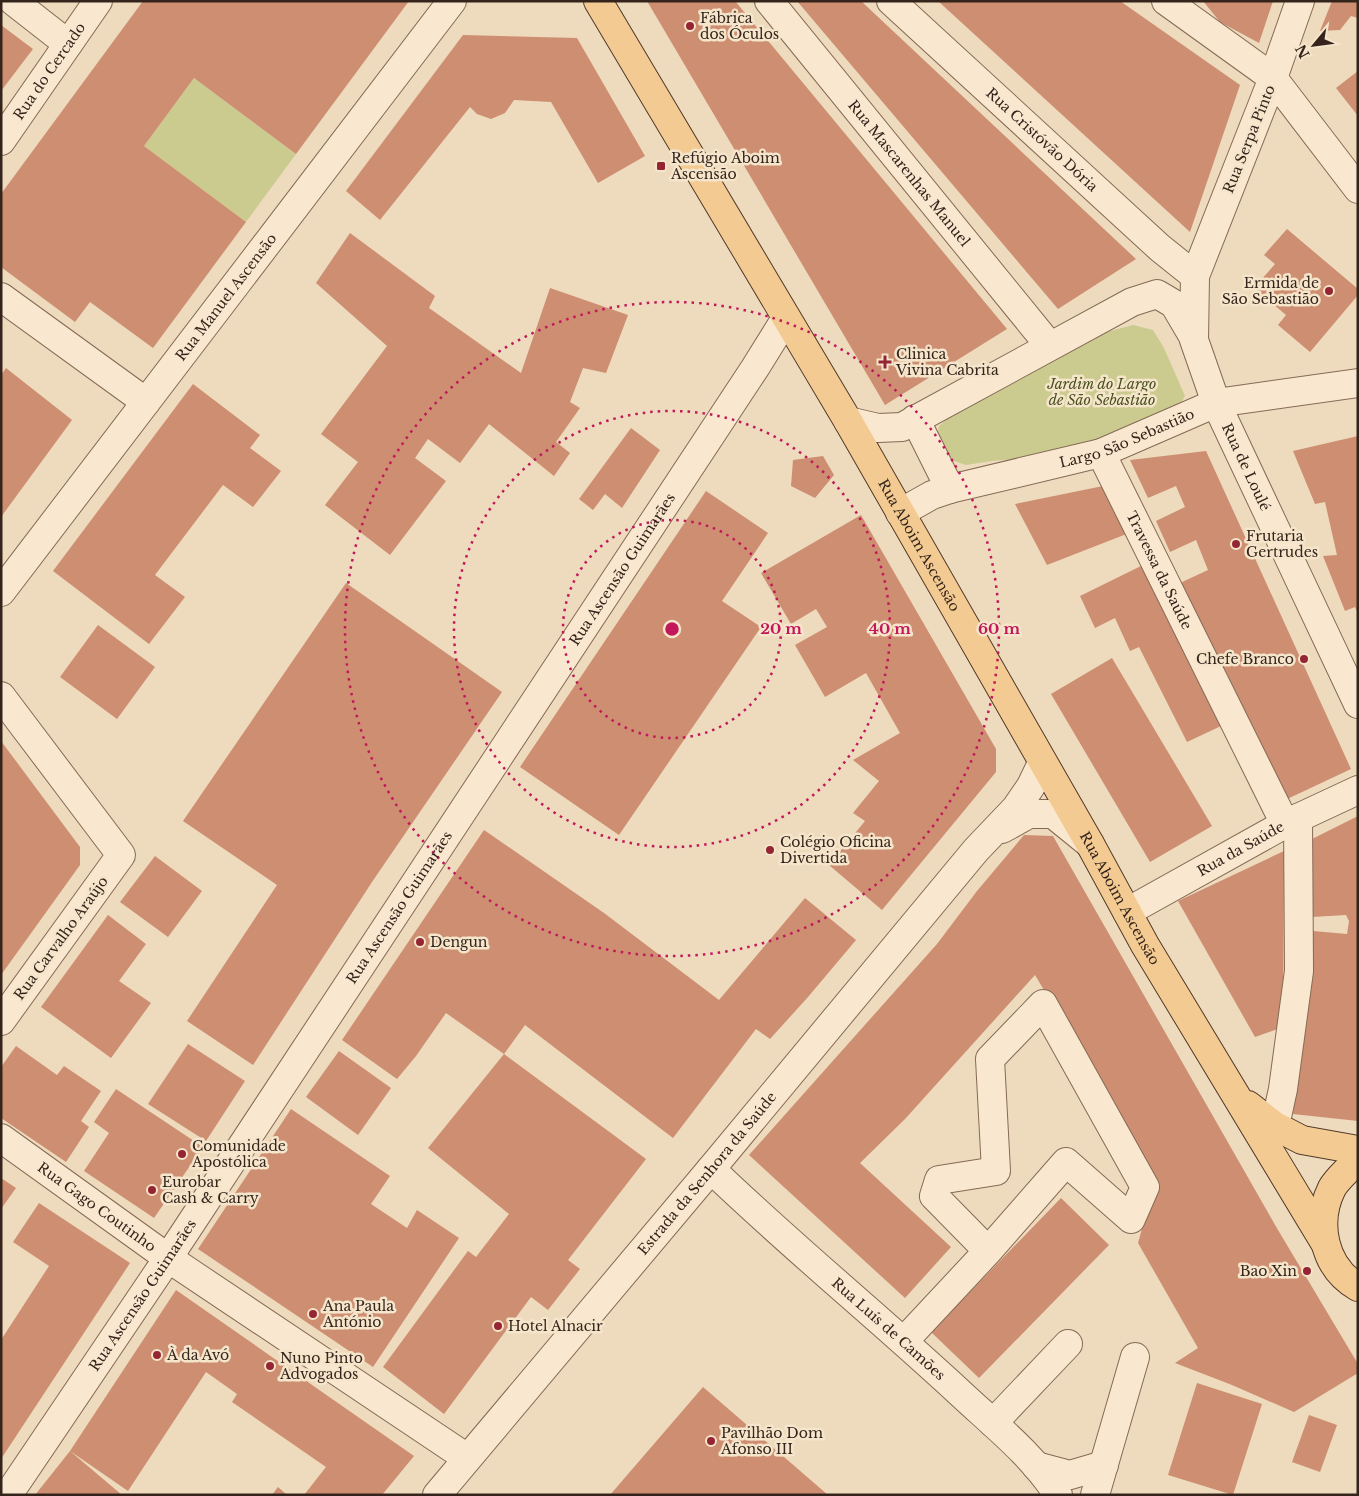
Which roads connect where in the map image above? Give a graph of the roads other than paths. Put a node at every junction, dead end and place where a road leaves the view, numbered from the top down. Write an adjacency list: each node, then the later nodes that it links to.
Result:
1 (13, 1): 9 (street)
2 (98, 1): 9 (street, Rua do Cercado)
3 (452, 1): 21 (street, Rua Manuel Ascensão)
4 (598, 1): 17 (main road, Rua Aboim Ascensão)
5 (769, 1): 19 (street, Rua Mascarenhas Manuel)
6 (891, 1): 13 (street, Rua Cristóvão Dória)
7 (1166, 1): 10 (street)
8 (1300, 1): 10 (street, Rua Serpa Pinto)
9 (68, 44): 11 (street, Rua do Cercado)
10 (1273, 78): 12 (street); 14 (street, Rua Serpa Pinto)
11 (1, 141)
12 (1358, 189)
13 (1160, 248): 14 (street, Rua Cristóvão Dória); 16 (street)
14 (1195, 276): 18 (street, Rua de Loulé)
15 (1, 296): 21 (street)
16 (1132, 302): 18 (street); 19 (street)
17 (786, 318): 24 (main road, Rua Aboim Ascensão); 46 (street, Rua Ascensão Guimarães)
18 (1194, 340): 22 (street, Rua de Loulé)
19 (1049, 346): 23 (street)
20 (1358, 384): 22 (street, Largo São Sebastião)
21 (146, 402): 28 (street, Rua Manuel Ascensão)
22 (1216, 403): 25 (street, Largo São Sebastião); 30 (street, Rua de Loulé)
23 (915, 419): 24 (street); 26 (street)
24 (848, 421): 27 (main road, Rua Aboim Ascensão)
25 (1101, 453): 26 (street, Largo São Sebastião); 33 (street, Travessa da Saúde)
26 (950, 489): 27 (street, Largo São Sebastião)
27 (900, 513): 31 (main road, Rua Aboim Ascensão)
28 (1, 592)
29 (1, 696): 37 (street, Rua Carvalho Araújo)
30 (1358, 704)
31 (1042, 763): 34 (main road, Rua Aboim Ascensão); 35 (street)
32 (1358, 790): 33 (street, Rua da Saúde)
33 (1292, 821): 36 (street, Rua da Saúde); 39 (street)
34 (1090, 844): 35 (street); 36 (main road, Rua Aboim Ascensão)
35 (976, 850): 43 (street, Estrada da Senhora da Saúde)
36 (1127, 912): 38 (main road, Rua Aboim Ascensão)
37 (1, 1021)
38 (1234, 1094): 39 (main road, Rua Aboim Ascensão); 45 (main road, Rua Aboim Ascensão)
39 (1275, 1126): 41 (main road, Rua Aboim Ascensão)
40 (1, 1138): 46 (street, Rua Gago Coutinho)
41 (1358, 1150)
42 (1358, 1162): 45 (main road)
43 (711, 1169): 49 (street, Rua Luís de Camões); 53 (street, Estrada da Senhora da Saúde)
44 (988, 1251): 44 (street); 49 (street)
45 (1329, 1254): 47 (main road); 48 (main road)
46 (168, 1258): 53 (street, Rua Gago Coutinho); 56 (street, Rua Ascensão Guimarães)
47 (1358, 1287)
48 (1358, 1301)
49 (904, 1341): 52 (street, Rua Luís de Camões)
50 (1068, 1344): 52 (street)
51 (1135, 1357): 54 (street)
52 (993, 1424): 55 (street, Rua Luís de Camões)
53 (467, 1458): 57 (street, Estrada da Senhora da Saúde)
54 (1104, 1465): 55 (street); 59 (street)
55 (1036, 1466): 58 (street, Rua Luís de Camões)
56 (8, 1495)
57 (437, 1495)
58 (1058, 1495)
59 (1095, 1495)

